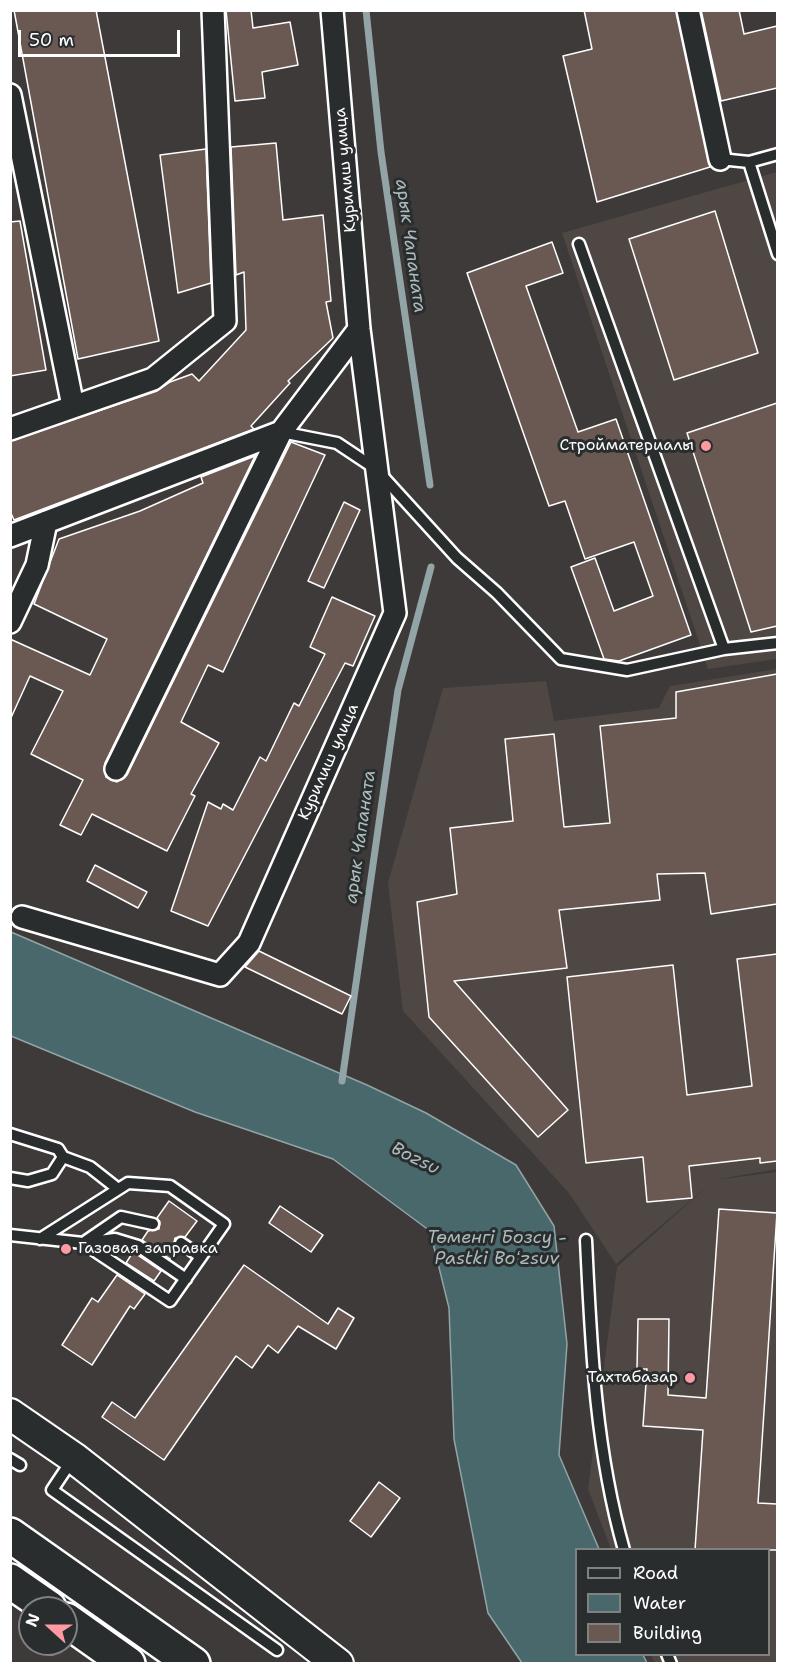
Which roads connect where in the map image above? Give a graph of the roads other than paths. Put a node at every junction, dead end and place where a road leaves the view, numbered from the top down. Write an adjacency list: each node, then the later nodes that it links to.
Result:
1 (213, 10): 11 (street)
2 (332, 10): 10 (street, Курилиш улица)
3 (688, 10): 6 (street)
4 (10, 95): 11 (street)
5 (777, 154): 7 (lane)
6 (720, 159): 7 (lane)
7 (748, 162): 9 (lane)
8 (579, 244): 19 (lane)
9 (777, 254)
10 (359, 329): 13 (street); 14 (street, Курилиш улица)
11 (73, 406): 12 (street)
12 (10, 429)
13 (281, 432): 14 (lane); 15 (street); 20 (street)
14 (376, 469): 19 (lane); 21 (street, Курилиш улица)
15 (46, 522): 16 (street); 17 (street)
16 (10, 536)
17 (10, 622)
18 (777, 643): 19 (lane)
19 (724, 649)
20 (116, 769)
21 (22, 916)
22 (10, 1134): 23 (lane)
23 (63, 1157): 24 (lane); 25 (lane)
24 (10, 1178)
25 (118, 1189): 28 (lane); 32 (lane)
26 (153, 1224): 30 (lane)
27 (10, 1235): 28 (lane)
28 (40, 1239): 30 (lane)
29 (586, 1240): 37 (lane)
30 (83, 1243): 33 (lane); 33 (lane)
31 (181, 1243): 32 (lane)
32 (201, 1257): 33 (lane)
33 (186, 1278)
34 (10, 1414): 35 (street)
35 (74, 1458): 41 (lane); 44 (street)
36 (10, 1535): 43 (highway)
37 (623, 1548)
38 (10, 1581): 39 (highway)
39 (32, 1596)
40 (78, 1629): 42 (highway)
41 (277, 1650)
42 (128, 1664)
43 (193, 1664)
44 (338, 1664)

